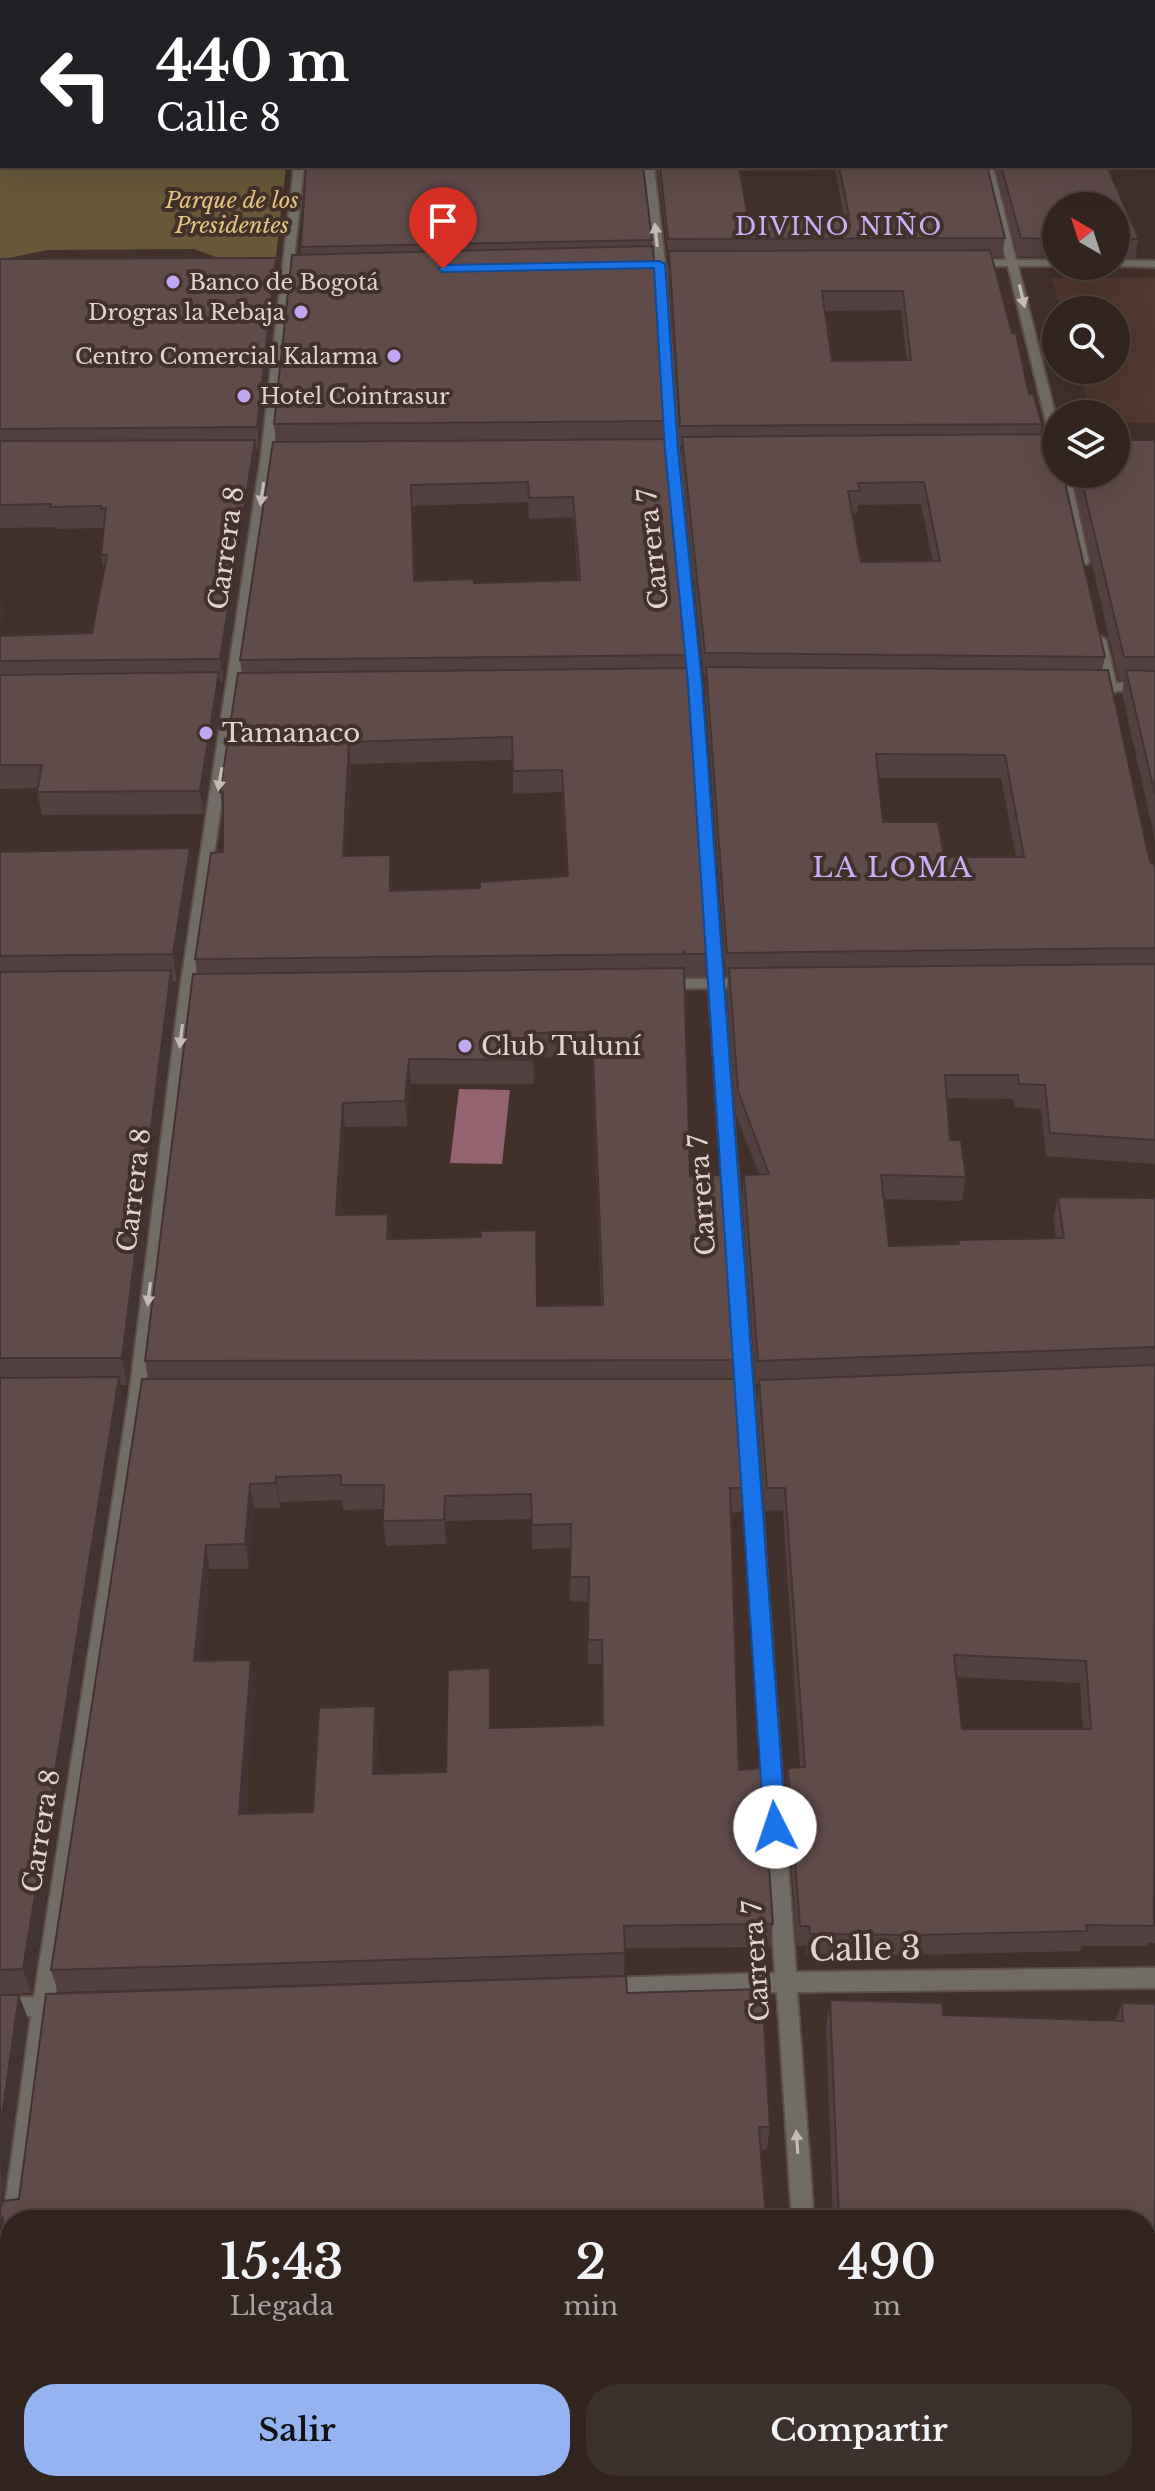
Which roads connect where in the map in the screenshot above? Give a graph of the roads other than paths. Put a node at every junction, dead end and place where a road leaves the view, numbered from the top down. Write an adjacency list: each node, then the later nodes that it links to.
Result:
1 (299, 168): 25 (street, Carrera 8, one-way to 25)
2 (649, 168): 17 (street, Carrera 7, one-way to 2)
3 (989, 168): 5 (street)
4 (968, 263): 5 (street)
5 (1014, 263): 6 (street); 9 (street, one-way to 9)
6 (1042, 263)
7 (1130, 263): 8 (street)
8 (1155, 264)
9 (1047, 400)
10 (1067, 488): 11 (street)
11 (1087, 581)
12 (1097, 626): 14 (street)
13 (1078, 687): 14 (street)
14 (1110, 687): 15 (street); 16 (street)
15 (1155, 687)
16 (1114, 702)
17 (715, 983): 18 (street); 19 (street); 21 (street, Carrera 7)
18 (762, 983)
19 (653, 984)
20 (1155, 1978): 21 (street, Calle 3)
21 (786, 1982): 22 (street, Calle 3); 27 (street, Carrera 7, one-way to 21)
22 (580, 1989)
23 (74, 2006): 25 (street)
24 (0, 2007): 25 (street)
25 (43, 2007): 26 (street, Carrera 8)
26 (15, 2210)
27 (802, 2210)

